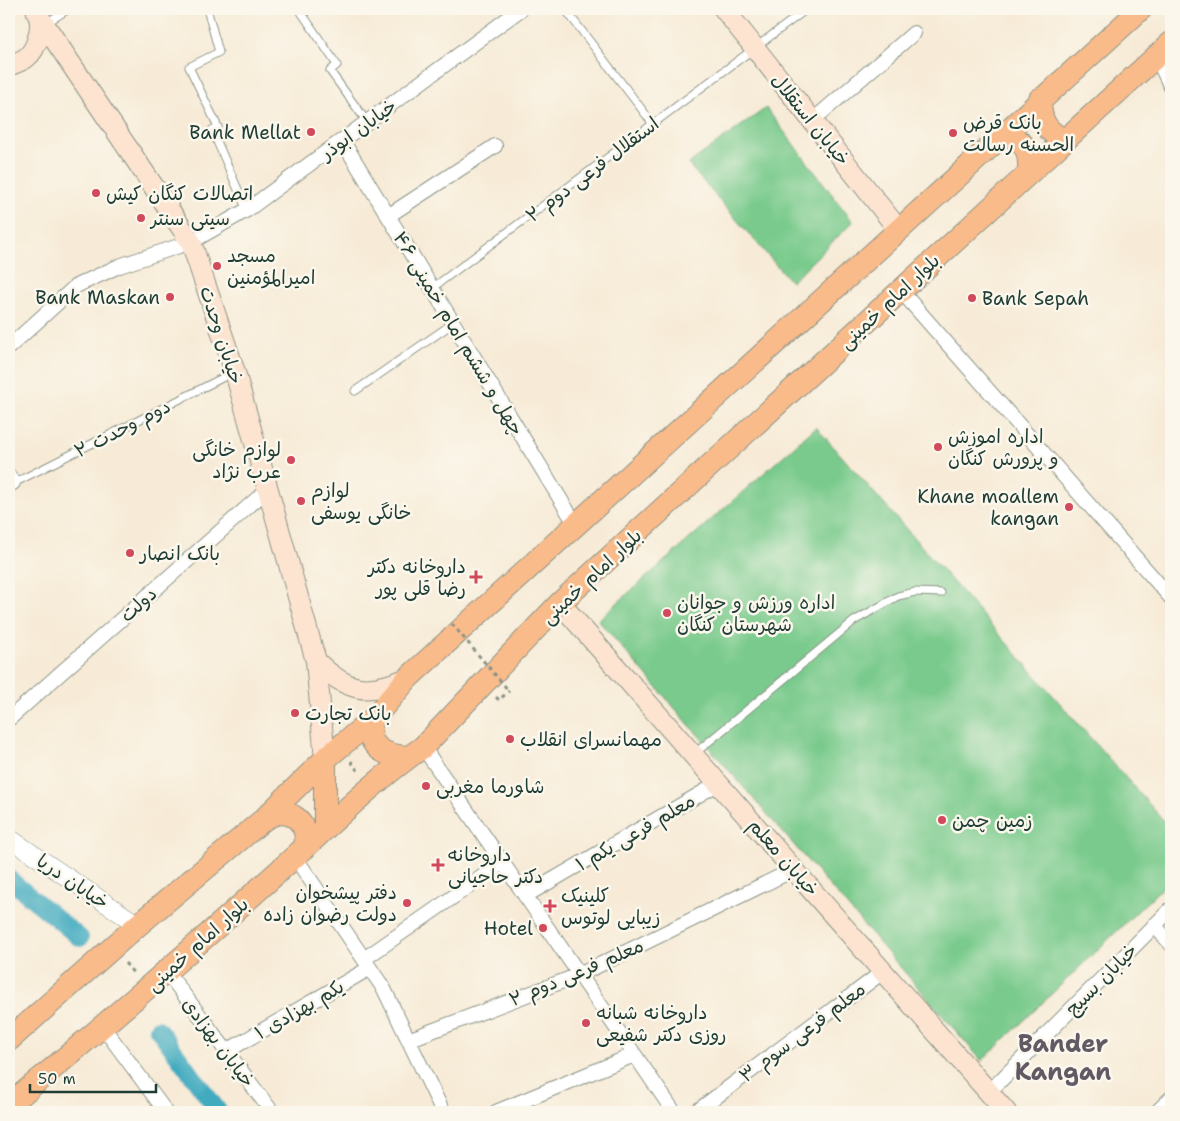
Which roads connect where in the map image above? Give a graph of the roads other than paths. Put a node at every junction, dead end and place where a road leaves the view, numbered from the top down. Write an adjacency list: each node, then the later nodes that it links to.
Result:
1 (69, 9): 9 (lane)
2 (207, 9): 24 (lane)
3 (300, 9): 17 (lane)
4 (521, 9): 17 (street, خیابان ابوذر)
5 (565, 9): 18 (lane)
6 (724, 9): 11 (main road, خیابان استقلال)
7 (807, 9): 11 (lane, استقلال فرعی دوم ۲)
8 (1141, 9): 15 (main road)
9 (39, 17): 13 (main road); 27 (main road, خیابان وحدت)
10 (914, 33): 16 (street)
11 (754, 48): 16 (main road, خیابان استقلال); 18 (lane, استقلال فرعی دوم ۲)
12 (1164, 49): 14 (street); 21 (main road, بلوار امام خمینی)
13 (9, 66)
14 (1171, 87)
15 (1040, 99): 19 (main road); 21 (main road)
16 (812, 121): 26 (main road, خیابان استقلال)
17 (367, 122): 20 (street, خیابان ابوذر)
18 (653, 124): 28 (lane, استقلال فرعی دوم ۲)
19 (1003, 133): 23 (main road); 26 (main road)
20 (342, 140): 24 (street, خیابان ابوذر); 25 (street, چهل و ششم امام خمینی ۴۶)
21 (1065, 140): 23 (main road, بلوار امام خمینی)
22 (495, 146): 25 (street)
23 (1029, 173): 29 (main road, بلوار امام خمینی)
24 (247, 210): 27 (street, خیابان ابوذر)
25 (388, 216): 28 (street, چهل و ششم امام خمینی ۴۶)
26 (898, 229): 36 (main road)
27 (191, 242): 31 (street, خیابان ابوذر); 32 (main road, خیابان وحدت)
28 (431, 289): 30 (street, چهل و ششم امام خمینی ۴۶)
29 (900, 291): 38 (street); 39 (main road, بلوار امام خمینی)
30 (452, 324): 33 (lane); 36 (street, چهل و ششم امام خمینی ۴۶)
31 (9, 347)
32 (235, 372): 34 (lane, دوم وحدت ۲); 35 (main road, خیابان وحدت)
33 (355, 391)
34 (10, 482)
35 (268, 489): 40 (main road, خیابان وحدت); 42 (street, دولت)
36 (576, 525): 41 (main road)
37 (941, 593): 45 (lane)
38 (1171, 598)
39 (560, 603): 44 (main road, بلوار امام خمینی); 45 (main road, خیابان معلم)
40 (316, 661): 41 (main road); 46 (main road, خیابان وحدت)
41 (408, 678): 43 (main road)
42 (9, 719)
43 (372, 720): 44 (main road); 46 (main road)
44 (415, 752): 49 (main road, بلوار امام خمینی); 52 (street)
45 (693, 754): 47 (main road, خیابان معلم)
46 (325, 759): 48 (main road); 49 (main road)
47 (719, 783): 53 (main road, خیابان معلم); 54 (street, معلم فرعی یکم ۱)
48 (263, 820): 51 (main road); 56 (main road)
49 (326, 829): 51 (main road, بلوار امام خمینی)
50 (9, 838): 56 (street, خیابان دریا)
51 (300, 853): 59 (street); 61 (main road, بلوار امام خمینی)
52 (502, 863): 54 (street); 59 (street, یکم بهزادی ۱)
53 (795, 869): 60 (main road, خیابان معلم); 62 (street, معلم فرعی دوم ۲)
54 (525, 896): 62 (street)
55 (1171, 909): 57 (street, خیابان بسیج)
56 (138, 925): 64 (main road)
57 (1154, 925): 58 (street); 68 (street, خیابان بسیج)
58 (1171, 944)
59 (367, 963): 65 (street); 66 (street, یکم بهزادی ۱)
60 (884, 970): 68 (main road, خیابان معلم); 76 (street, معلم فرعی سوم ۳)
61 (167, 972): 63 (main road, بلوار امام خمینی); 66 (street, خیابان بهزادی)
62 (580, 975): 65 (street, معلم فرعی دوم ۲); 67 (street)
63 (103, 1027): 70 (main road, بلوار امام خمینی); 71 (street)
64 (9, 1040)
65 (408, 1040): 73 (street)
66 (227, 1051): 72 (street, خیابان بهزادی)
67 (634, 1055): 74 (street); 75 (street)
68 (989, 1092): 77 (main road, خیابان معلم)
69 (1171, 1098): 78 (street)
70 (9, 1105)
71 (166, 1112)
72 (272, 1112)
73 (443, 1112)
74 (496, 1112)
75 (674, 1112)
76 (696, 1112)
77 (1006, 1112)
78 (1157, 1112)

